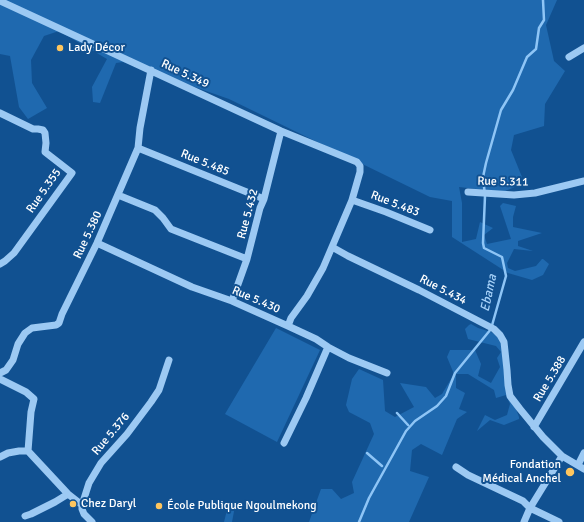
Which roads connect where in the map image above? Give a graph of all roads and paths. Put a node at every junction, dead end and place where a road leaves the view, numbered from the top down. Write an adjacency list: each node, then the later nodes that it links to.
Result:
1 (0, 1): 4 (street, Rue 5.349)
2 (584, 48): 3 (street)
3 (569, 57)
4 (151, 70): 6 (street, Rue 5.349); 7 (street, Rue 5.380)
5 (0, 113): 18 (street, Rue 5.355)
6 (281, 131): 8 (street, Rue 5.349); 12 (street, Rue 5.432)
7 (138, 148): 11 (street, Rue 5.380); 12 (street, Rue 5.485)
8 (360, 166): 13 (street, Rue 5.430)
9 (584, 181): 10 (street, Rue 5.311)
10 (468, 192)
11 (118, 195): 15 (street, Rue 5.380); 17 (street)
12 (264, 198): 17 (street, Rue 5.432)
13 (352, 200): 14 (street, Rue 5.483); 16 (street, Rue 5.430)
14 (430, 230)
15 (97, 243): 19 (street, Rue 5.430); 24 (street, Rue 5.380)
16 (332, 247): 20 (street, Rue 5.430); 27 (street, Rue 5.434)
17 (247, 259): 19 (street, Rue 5.432)
18 (0, 264)
19 (232, 301): 20 (street, Rue 5.430)
20 (288, 326): 22 (street)
21 (584, 342): 27 (street, Rue 5.388)
22 (328, 347): 25 (street); 28 (street)
23 (169, 360): 37 (street, Rue 5.376)
24 (0, 373)
25 (386, 373)
26 (0, 379): 29 (street)
27 (534, 426): 31 (street, Rue 5.434)
28 (284, 443)
29 (28, 451): 32 (street); 36 (street)
30 (584, 453): 33 (street)
31 (562, 456): 33 (street, Rue 5.434); 38 (street)
32 (0, 457)
33 (578, 465): 35 (street, Rue 5.434)
34 (456, 467): 38 (street)
35 (584, 469)
36 (68, 494): 37 (street); 39 (street)
37 (82, 505): 40 (street)
38 (530, 508): 41 (street); 42 (street)
39 (25, 516)
40 (92, 522)
41 (524, 522)
42 (560, 522)

